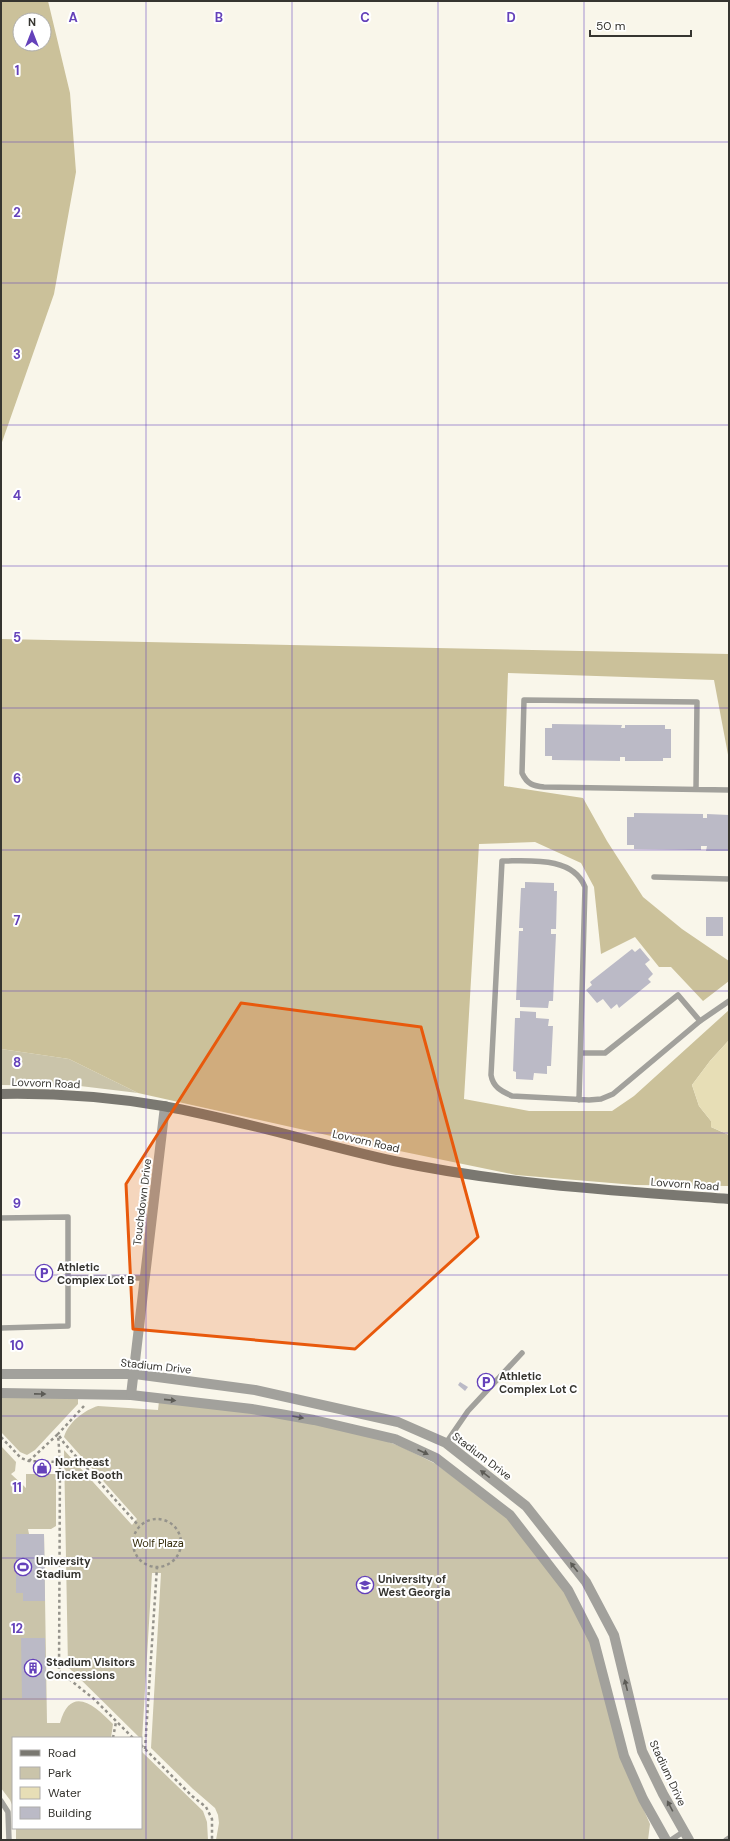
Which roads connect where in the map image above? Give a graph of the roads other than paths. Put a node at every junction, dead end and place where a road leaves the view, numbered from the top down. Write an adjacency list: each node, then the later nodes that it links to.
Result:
1 (696, 789): 1 (lane); 2 (lane)
2 (729, 790)
3 (654, 877): 4 (lane)
4 (729, 878)
5 (729, 1001): 6 (lane)
6 (700, 1021): 7 (lane); 9 (lane)
7 (581, 1053): 9 (lane); 9 (lane)
8 (1, 1094): 10 (street, Lovvorn Road)
9 (579, 1100)
10 (165, 1106): 11 (street, Lovvorn Road); 14 (street, Touchdown Drive)
11 (729, 1199)
12 (1, 1218): 13 (lane)
13 (68, 1278): 14 (lane); 15 (lane)
14 (145, 1278): 18 (street, Touchdown Drive)
15 (1, 1328)
16 (522, 1353): 21 (lane)
17 (1, 1374): 18 (street, Stadium Drive)
18 (135, 1374): 20 (street, Touchdown Drive); 21 (street, Stadium Drive)
19 (1, 1393): 20 (street, one-way to 20)
20 (131, 1396): 26 (street, one-way to 26)
21 (446, 1443): 23 (street, Stadium Drive, one-way to 21)
22 (1, 1801): 25 (lane)
23 (686, 1836): 27 (lane)
24 (729, 1838): 28 (lane)
25 (9, 1840)
26 (666, 1840)
27 (671, 1840)
28 (726, 1840)

